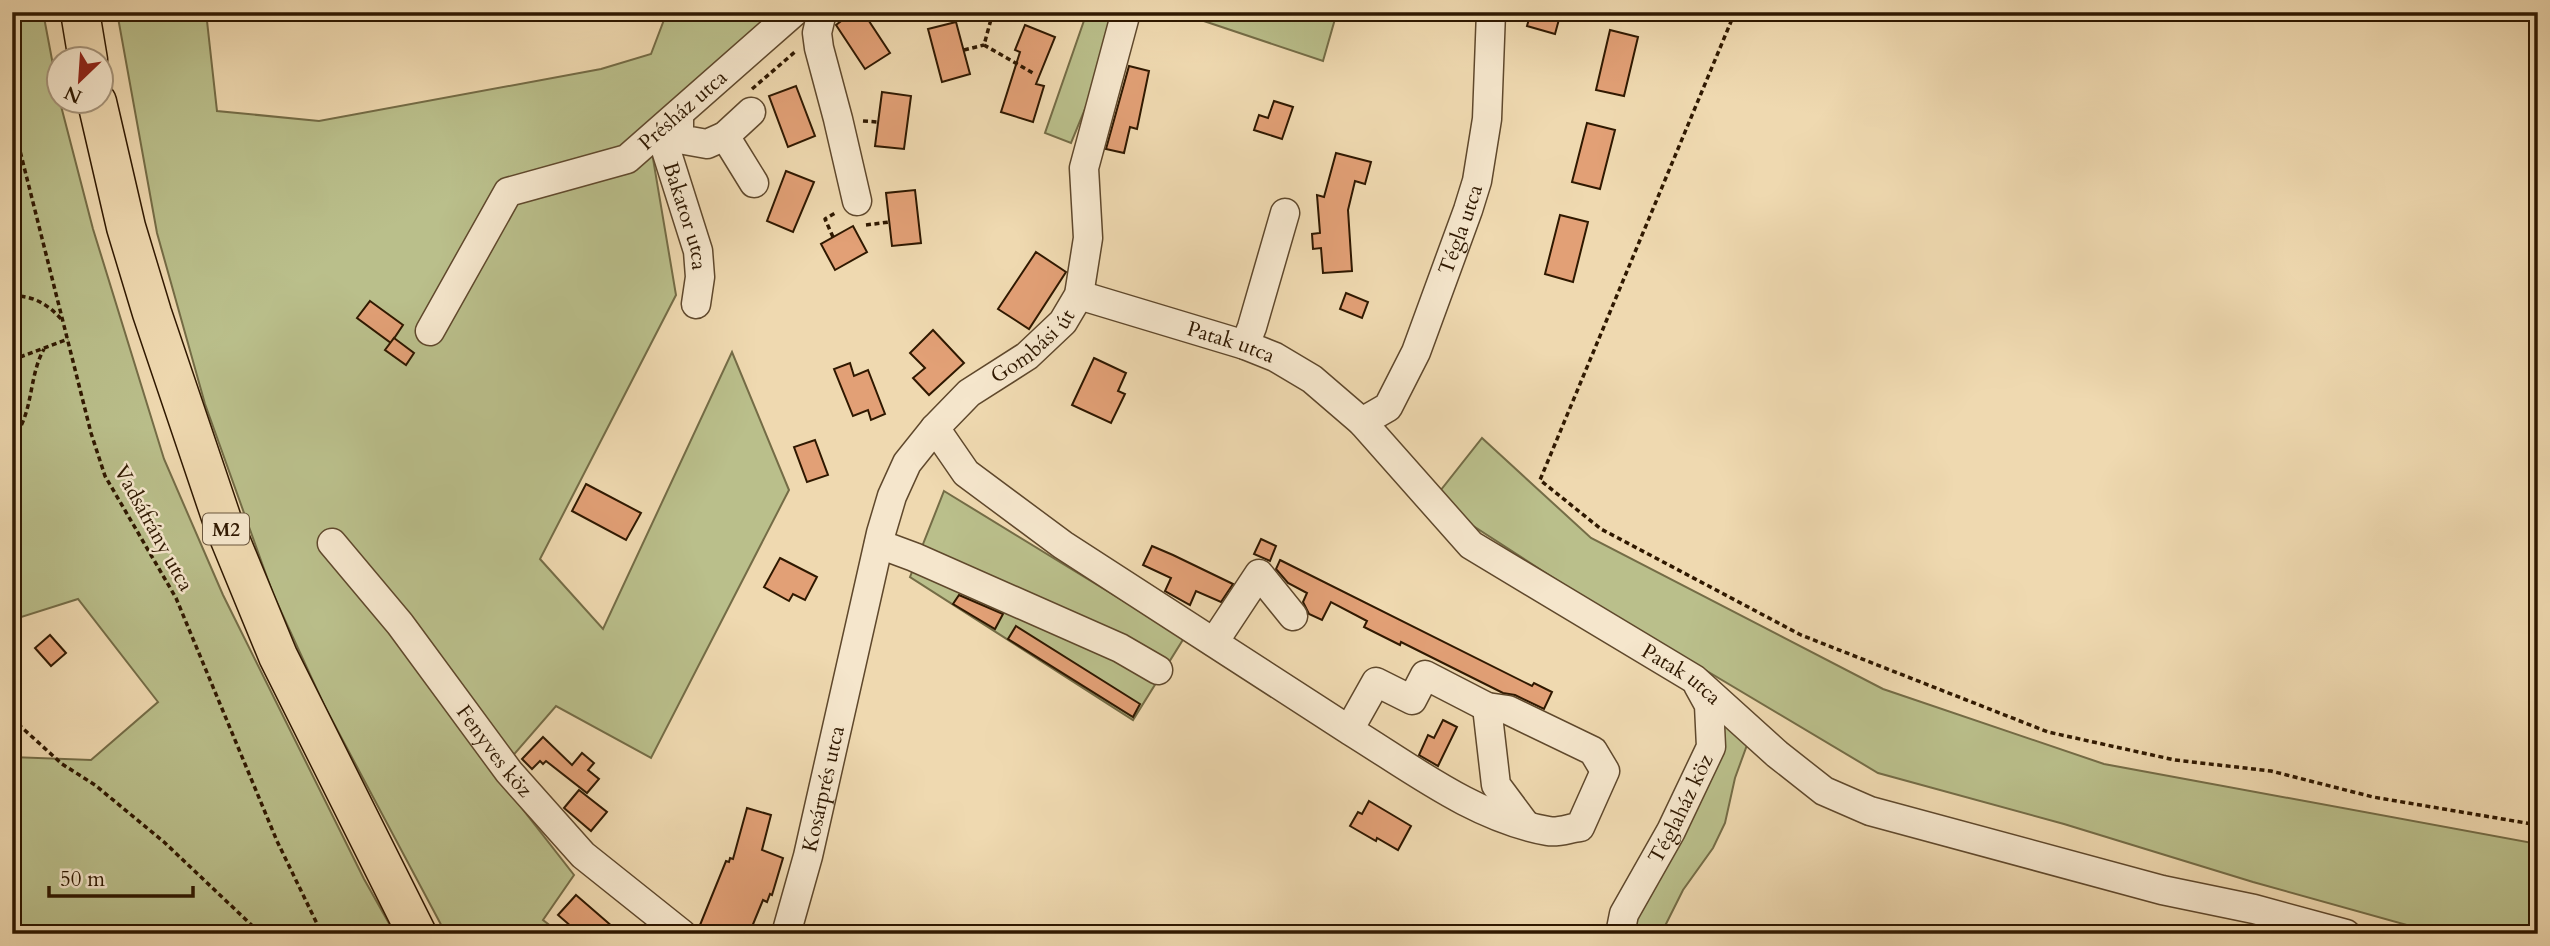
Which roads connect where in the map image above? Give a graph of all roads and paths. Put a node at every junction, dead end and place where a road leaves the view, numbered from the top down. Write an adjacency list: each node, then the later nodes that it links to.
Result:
1 (80, 12): 9 (highway)
2 (794, 12): 15 (street, Présház utca)
3 (822, 12): 18 (street)
4 (993, 12): 8 (path)
5 (1126, 12): 21 (street, Gombási út)
6 (1491, 12): 30 (street, Tégla utca)
7 (1735, 12): 44 (path)
8 (984, 45): 10 (path); 11 (path)
9 (86, 46)
10 (964, 50)
11 (1033, 73)
12 (751, 112): 16 (street)
13 (100, 116): 47 (highway, M2)
14 (12, 118): 24 (path, Vadsáfrány utca)
15 (669, 122): 16 (street); 23 (street, Bakator utca); 25 (street, Présház utca)
16 (725, 136): 17 (street)
17 (754, 183)
18 (861, 213): 20 (path)
19 (1285, 213): 27 (street)
20 (889, 222)
21 (1079, 295): 27 (street, Patak utca); 31 (street, Gombási út)
22 (12, 296): 24 (path)
23 (696, 304)
24 (63, 322): 26 (path, Vadsáfrány utca)
25 (430, 331)
26 (68, 339): 28 (path); 46 (path, Vadsáfrány utca)
27 (1245, 345): 30 (street, Patak utca)
28 (44, 349): 29 (path); 32 (path)
29 (12, 360)
30 (1362, 422): 39 (street, Patak utca)
31 (935, 428): 34 (street, Gombási út); 37 (street)
32 (12, 439)
33 (332, 542): 48 (street, Fenyves köz)
34 (878, 544): 36 (street, Gombási út); 38 (street)
35 (1293, 616): 37 (street)
36 (857, 642): 49 (street, Kosárprés utca)
37 (1214, 642): 42 (street)
38 (1158, 670)
39 (1695, 679): 50 (street, Téglaház köz); 51 (street, Patak utca)
40 (1488, 707): 42 (street); 43 (street); 43 (street)
41 (18, 724): 45 (path)
42 (1349, 730): 43 (street)
43 (1525, 824)
44 (2538, 825)
45 (261, 934)
46 (322, 934)
47 (417, 934)
48 (682, 934)
49 (786, 934)
50 (1620, 934)
51 (2346, 934)

